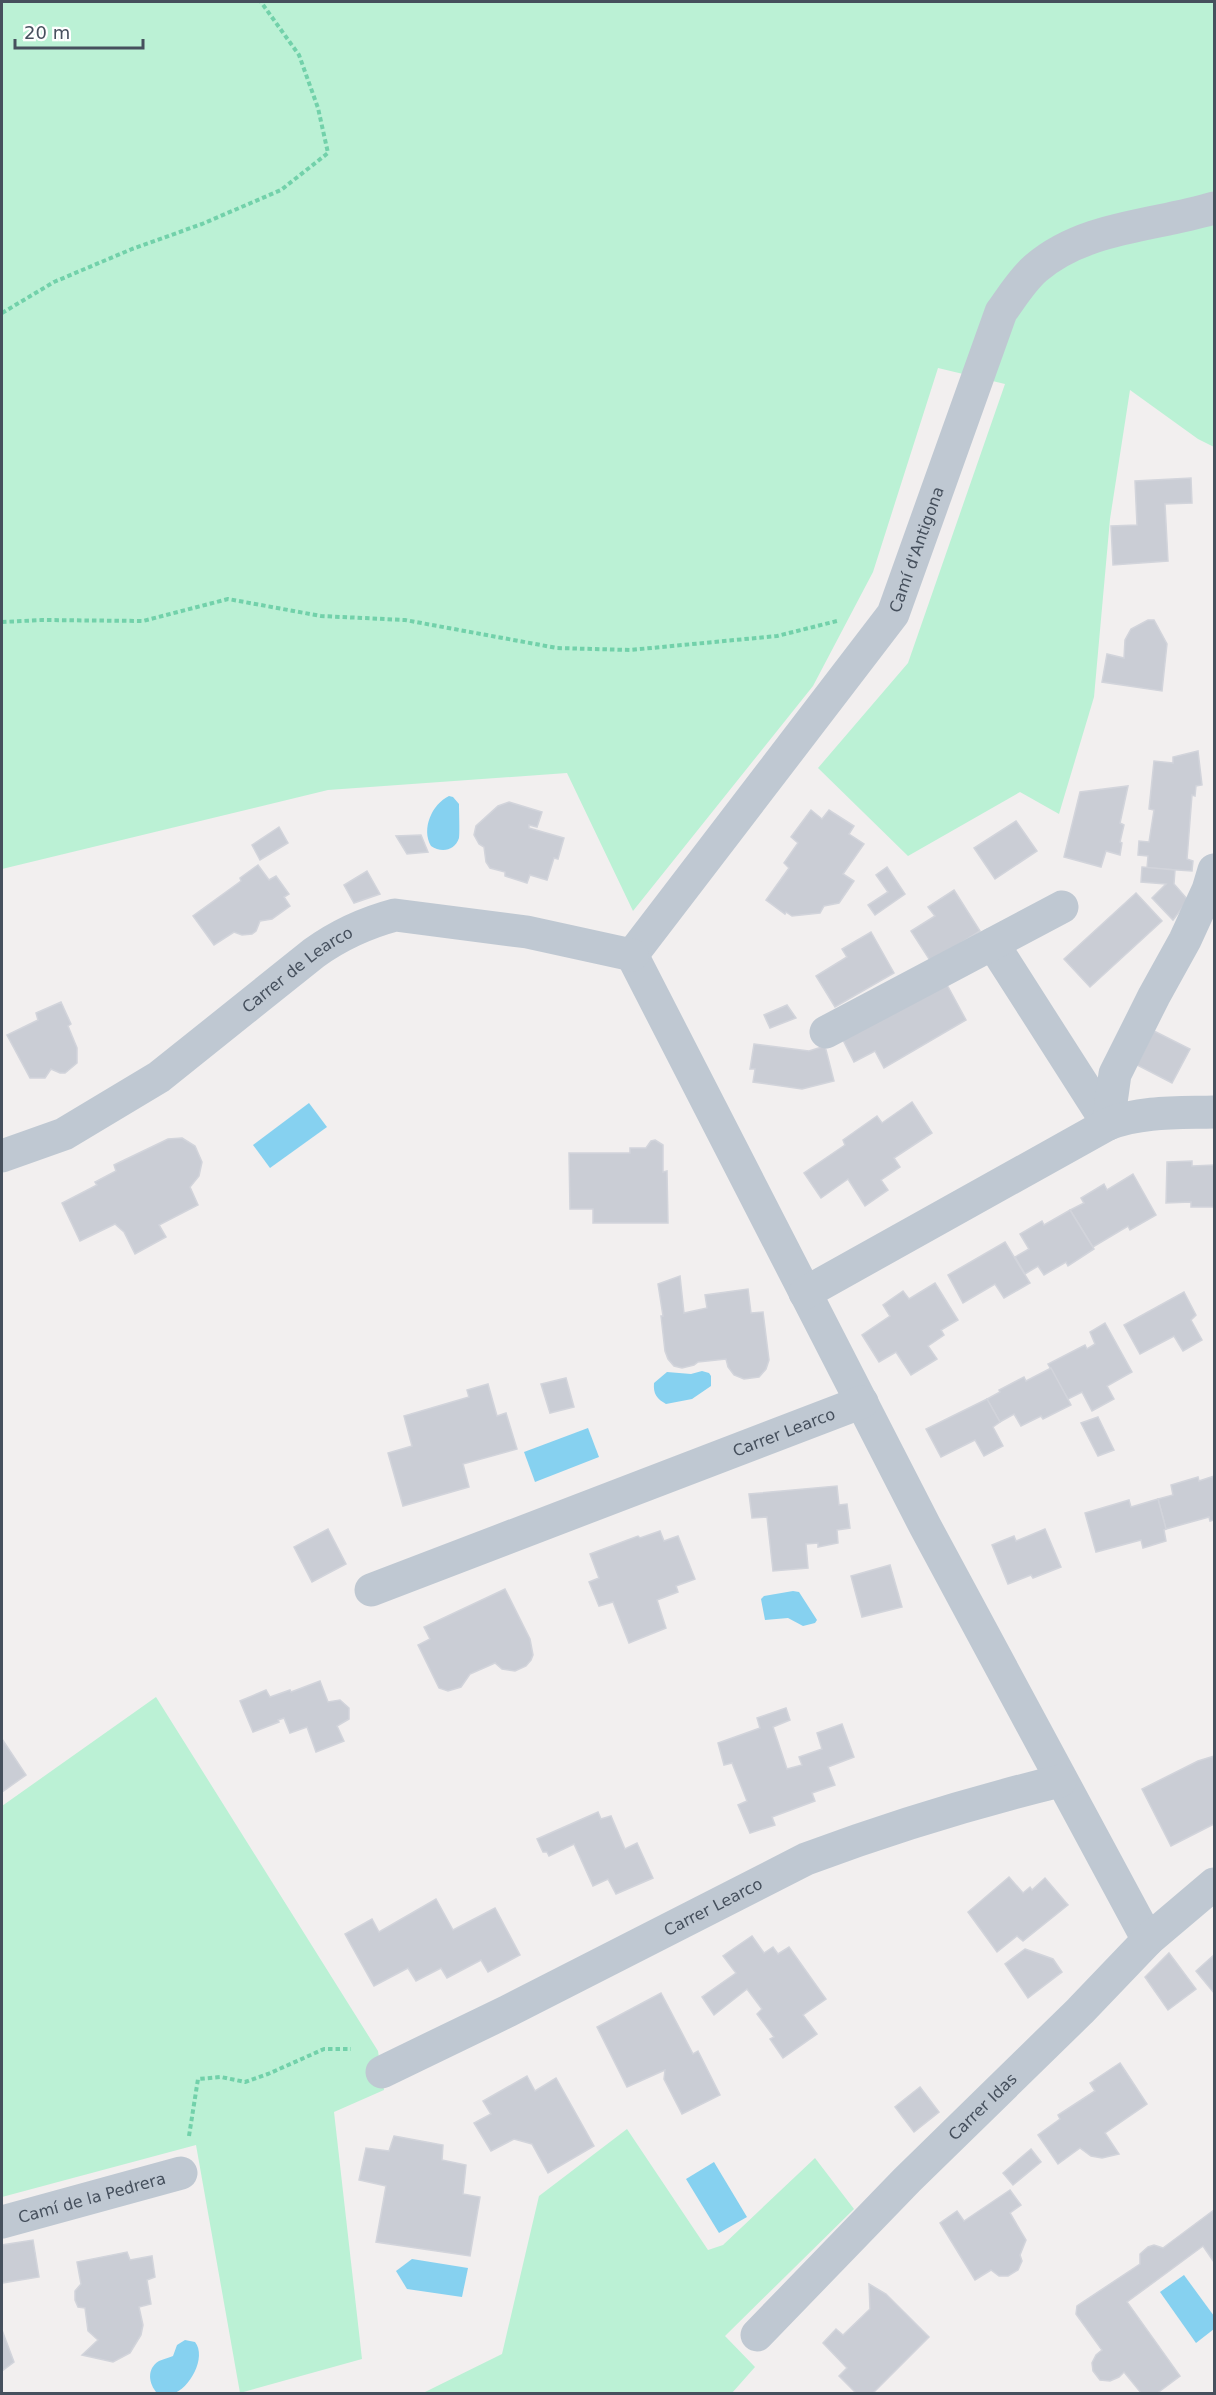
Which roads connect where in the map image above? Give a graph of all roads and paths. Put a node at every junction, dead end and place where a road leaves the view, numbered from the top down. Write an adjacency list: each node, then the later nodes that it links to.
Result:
1 (261, 2): 3 (path)
2 (1215, 208): 9 (street, Camí d'Antigona)
3 (2, 313)
4 (838, 621): 5 (path)
5 (2, 622)
6 (1215, 870): 12 (street)
7 (1062, 907): 8 (street)
8 (993, 944): 10 (street); 12 (street)
9 (632, 955): 13 (street, Carrer de Learco); 14 (street)
10 (826, 1032)
11 (1215, 1112): 12 (street)
12 (1108, 1124): 14 (street)
13 (2, 1156)
14 (806, 1293): 15 (street)
15 (862, 1402): 16 (street, Carrer Learco); 17 (street)
16 (371, 1590)
17 (1060, 1780): 19 (street); 20 (street, Carrer Learco)
18 (1215, 1884): 19 (street, Carrer Idas)
19 (1148, 1940): 23 (street, Carrer Idas)
20 (382, 2072): 21 (path)
21 (181, 2172): 22 (street, Camí de la Pedrera)
22 (2, 2222)
23 (757, 2335)

